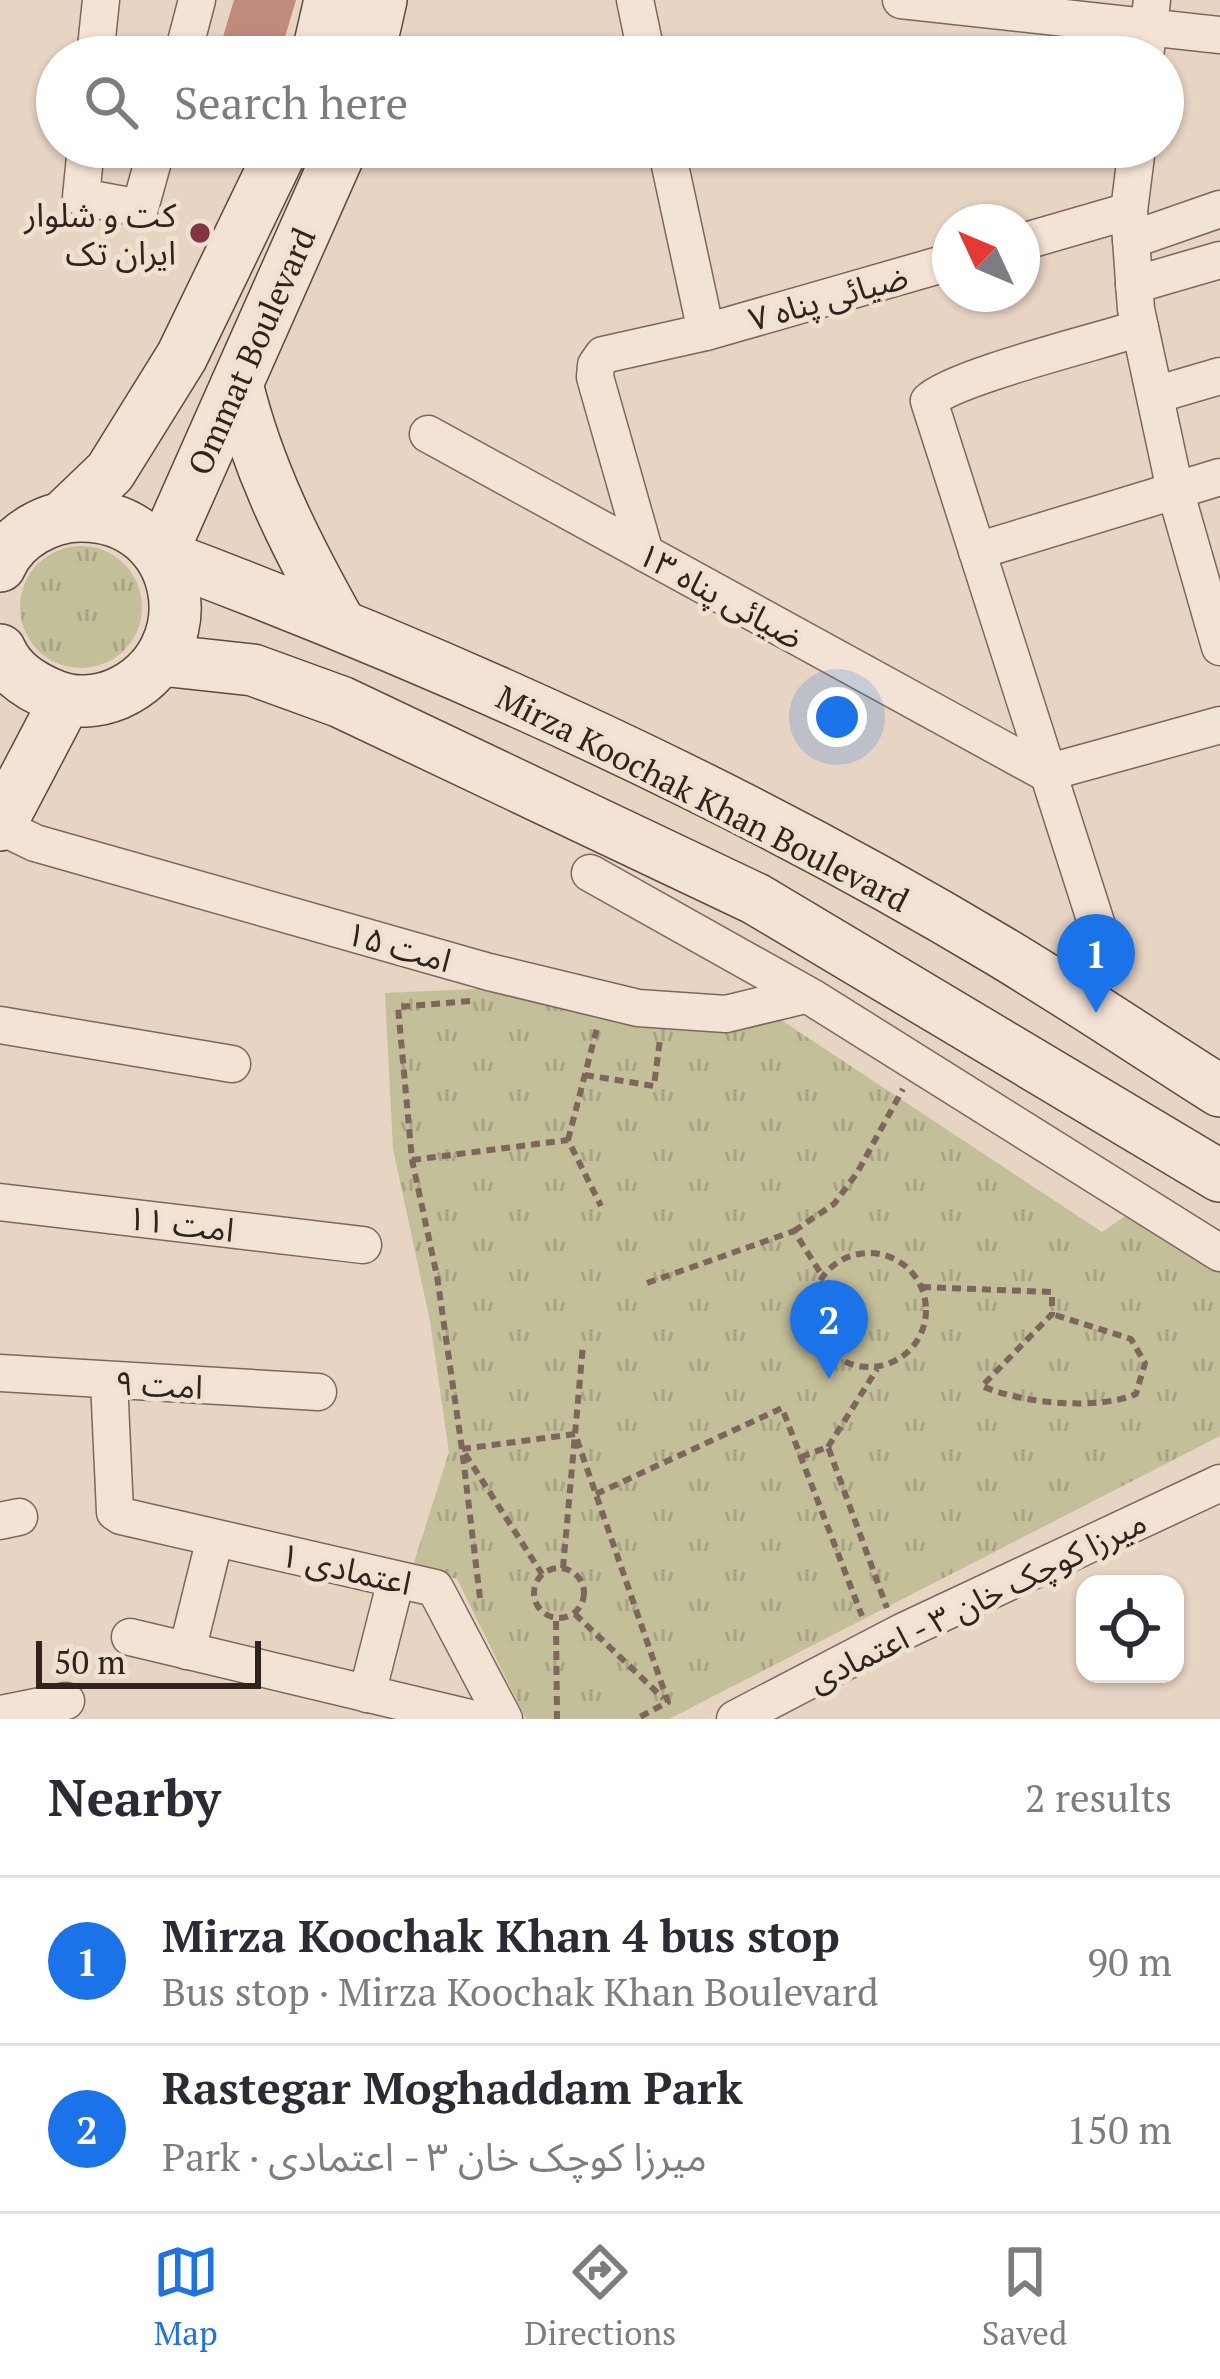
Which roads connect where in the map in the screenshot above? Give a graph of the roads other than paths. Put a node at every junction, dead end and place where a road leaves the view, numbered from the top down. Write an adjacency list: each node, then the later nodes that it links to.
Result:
1 (101, 0): 9 (street)
2 (197, 0): 10 (street)
3 (330, 0): 11 (main road)
4 (381, 0): 12 (main road)
5 (635, 0): 13 (street)
6 (902, 0): 7 (street)
7 (1148, 28): 8 (street)
8 (1220, 35)
9 (97, 36)
10 (188, 36)
11 (321, 36)
12 (373, 36)
13 (643, 36)
14 (84, 168): 15 (street)
15 (151, 168)
16 (273, 168): 34 (main road, Ommat Boulevard)
17 (333, 168): 29 (main road, Ommat Boulevard)
18 (671, 168): 27 (street)
19 (1134, 168): 21 (street)
20 (1220, 209): 21 (street)
21 (1130, 225): 22 (street); 25 (street)
22 (1040, 239)
23 (1220, 260): 25 (street)
24 (932, 267): 27 (street, ضیائی پناه ۷)
25 (1134, 285): 26 (street)
26 (1140, 328): 30 (street); 35 (street)
27 (706, 332): 36 (street, ضیائی پناه ۷)
28 (1220, 376): 30 (street)
29 (237, 384): 37 (main road, Ommat Boulevard); 39 (main road)
30 (1155, 395): 33 (street)
31 (428, 434): 36 (street, ضیائی پناه ۱۳)
32 (1220, 477): 33 (street)
33 (1175, 490): 35 (street); 40 (street)
34 (24, 536): 37 (main road, Mirza Koochak Khan Boulevard)
35 (976, 551): 46 (street)
36 (645, 554): 46 (street, ضیائی پناه ۱۳)
37 (161, 555): 38 (main road, Mirza Koochak Khan Boulevard); 41 (main road)
38 (281, 600): 39 (main road, Mirza Koochak Khan Boulevard); 43 (main road)
39 (338, 622): 53 (main road, Mirza Koochak Khan Boulevard)
40 (1220, 647)
41 (161, 660): 43 (main road, Mirza Koochak Khan Boulevard); 44 (main road)
42 (2, 661): 44 (main road)
43 (253, 670): 54 (main road, Mirza Koochak Khan Boulevard)
44 (65, 700): 47 (main road)
45 (1220, 725): 46 (street)
46 (1046, 773): 49 (street)
47 (0, 825): 50 (street, امت ۱۵)
48 (590, 873): 50 (street)
49 (1108, 963)
50 (805, 995): 57 (street)
51 (0, 1024): 52 (street)
52 (232, 1064)
53 (1220, 1091)
54 (1220, 1176)
55 (0, 1202): 56 (street, امت ۱۱)
56 (363, 1245)
57 (1220, 1252)
58 (0, 1373): 59 (street, امت ۹)
59 (110, 1382): 60 (street, امت ۹); 62 (street, اعتمادی ۱)
60 (318, 1392)
61 (1220, 1483): 71 (street, میرزا کوچک خان ۳ - اعتمادی)
62 (215, 1538): 63 (street, اعتمادی ۱); 65 (street)
63 (396, 1580): 66 (street); 70 (street, اعتمادی ۱)
64 (130, 1637): 65 (street)
65 (187, 1651): 66 (street)
66 (367, 1694): 69 (street)
67 (67, 1701): 68 (street)
68 (0, 1714)
69 (474, 1719)
70 (504, 1719)
71 (735, 1719)

